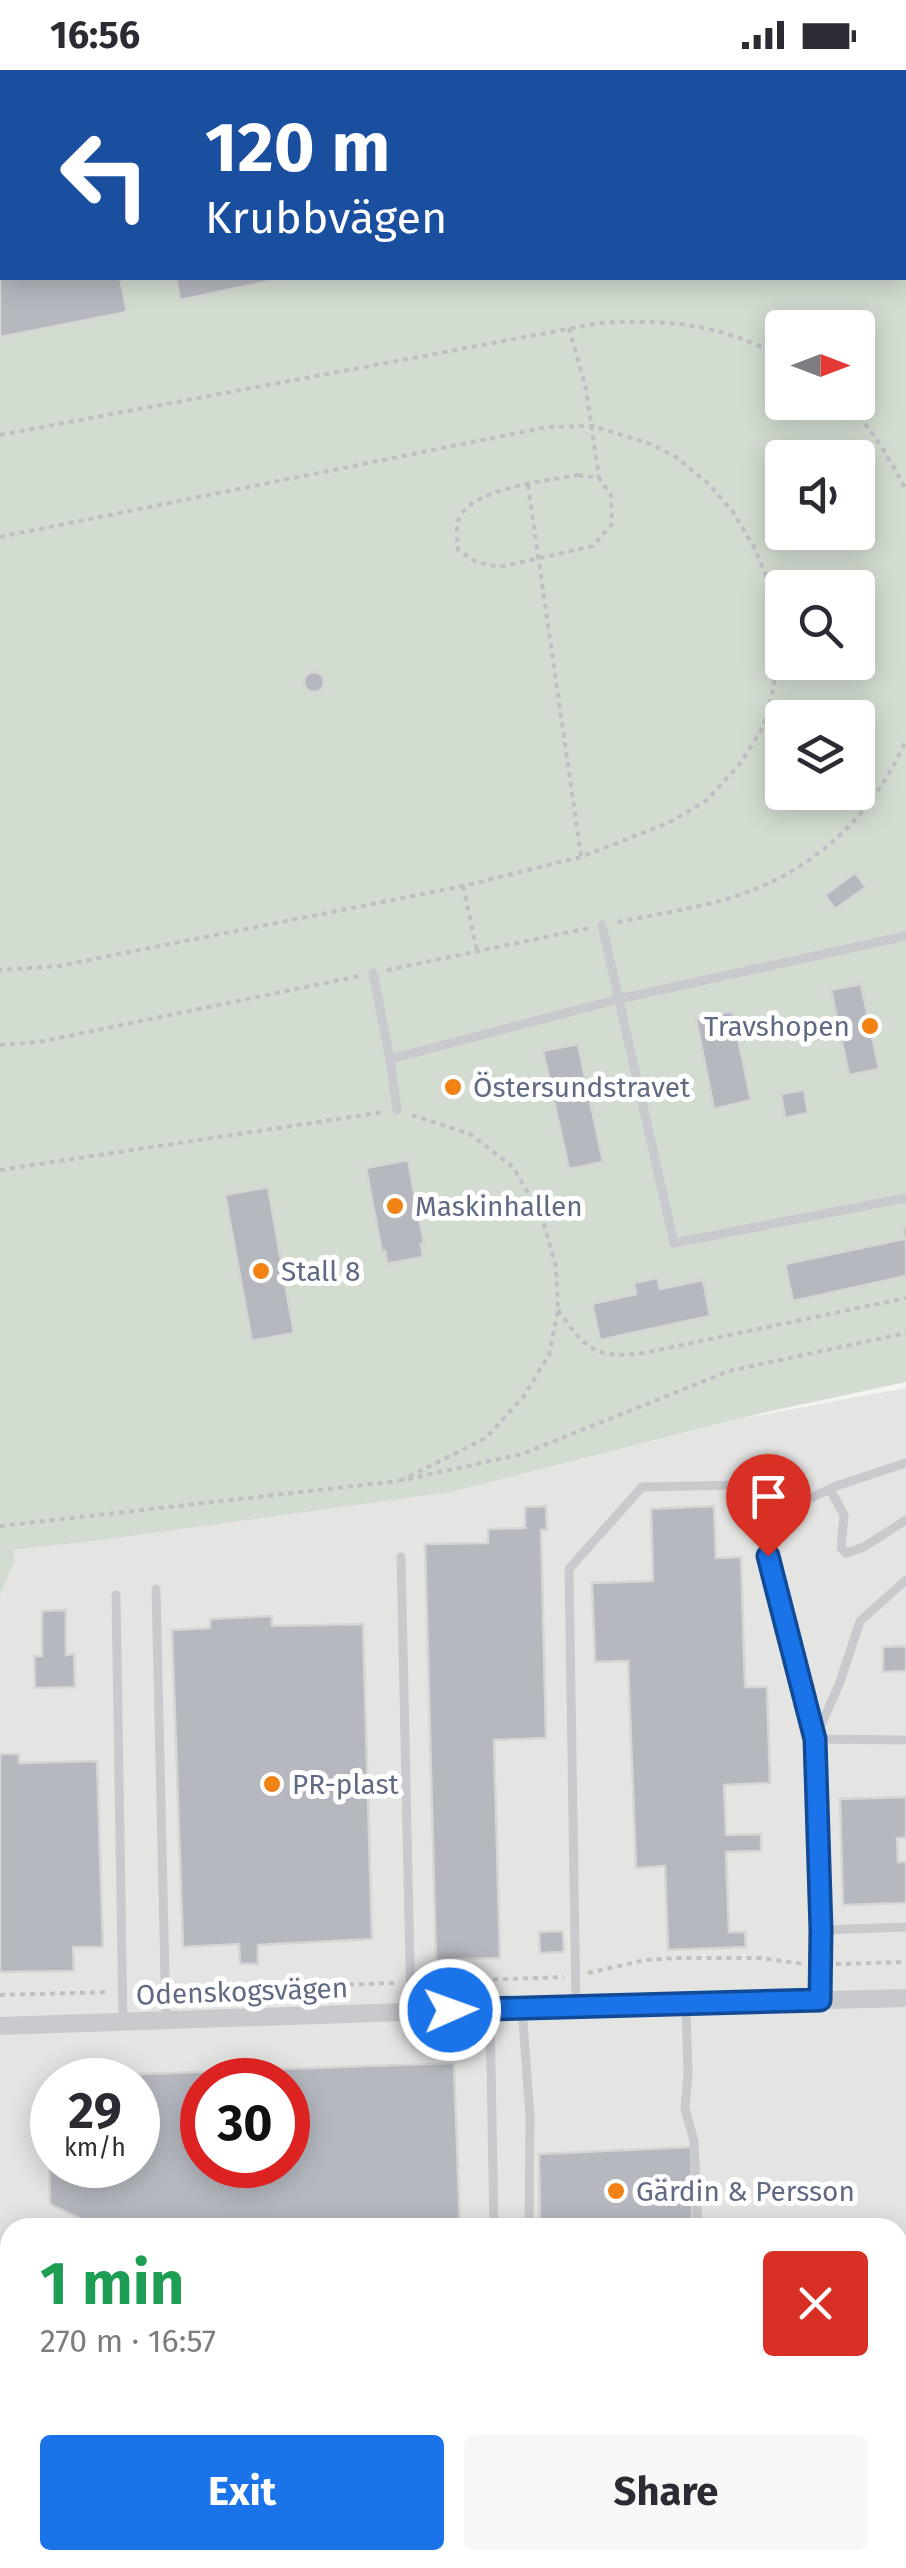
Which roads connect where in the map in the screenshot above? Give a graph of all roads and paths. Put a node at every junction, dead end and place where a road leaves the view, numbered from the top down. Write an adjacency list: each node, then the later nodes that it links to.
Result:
1 (569, 328): 2 (path); 4 (path); 5 (path)
2 (765, 347)
3 (862, 420): 8 (path)
4 (592, 426): 6 (path); 9 (path); 12 (path)
5 (0, 435)
6 (599, 478): 7 (path); 10 (path)
7 (528, 485): 10 (path); 10 (path)
8 (906, 490)
9 (0, 537)
10 (538, 558): 12 (path)
11 (906, 740): 14 (path)
12 (582, 857): 13 (path)
13 (464, 886): 16 (path); 17 (path)
14 (602, 926): 16 (path); 19 (lane)
15 (906, 936): 19 (lane)
16 (477, 951): 18 (path)
17 (0, 970)
18 (373, 973): 20 (path); 21 (lane)
19 (619, 999): 21 (lane); 24 (lane)
20 (0, 1045)
21 (390, 1059): 22 (lane)
22 (397, 1110): 23 (path); 26 (path)
23 (0, 1170)
24 (906, 1198)
25 (906, 1298): 26 (path)
26 (558, 1310): 29 (path)
27 (906, 1333): 29 (path)
28 (906, 1463): 30 (lane)
29 (400, 1481): 33 (path)
30 (830, 1489): 31 (lane); 32 (lane)
31 (758, 1520): 38 (lane); 44 (lane)
32 (906, 1520)
33 (0, 1526)
34 (401, 1557): 45 (lane)
35 (906, 1580): 38 (lane)
36 (156, 1589): 46 (lane)
37 (116, 1595): 47 (lane)
38 (815, 1739): 39 (lane); 41 (lane)
39 (906, 1740)
40 (906, 1927): 41 (lane)
41 (821, 1930): 43 (lane)
42 (906, 1962): 43 (path)
43 (821, 1965): 44 (path); 50 (lane)
44 (575, 1976): 45 (path); 52 (lane)
45 (410, 1983): 46 (path); 55 (lane)
46 (165, 1990): 56 (lane)
47 (123, 1992): 48 (path); 57 (lane)
48 (0, 1995)
49 (906, 1998): 50 (street, Odenskogsvägen)
50 (820, 2000): 51 (street, Odenskogsvägen)
51 (686, 2004): 52 (street, Odenskogsvägen); 61 (lane)
52 (576, 2006): 54 (street, Odenskogsvägen)
53 (490, 2008): 54 (street, Odenskogsvägen); 55 (street, Odenskogsvägen); 59 (lane)
54 (522, 2008): 60 (lane)
55 (411, 2012): 56 (street, Odenskogsvägen)
56 (166, 2020): 57 (street, Odenskogsvägen)
57 (123, 2023): 58 (street, Odenskogsvägen)
58 (0, 2026)
59 (494, 2218)
60 (529, 2218)
61 (698, 2218)

